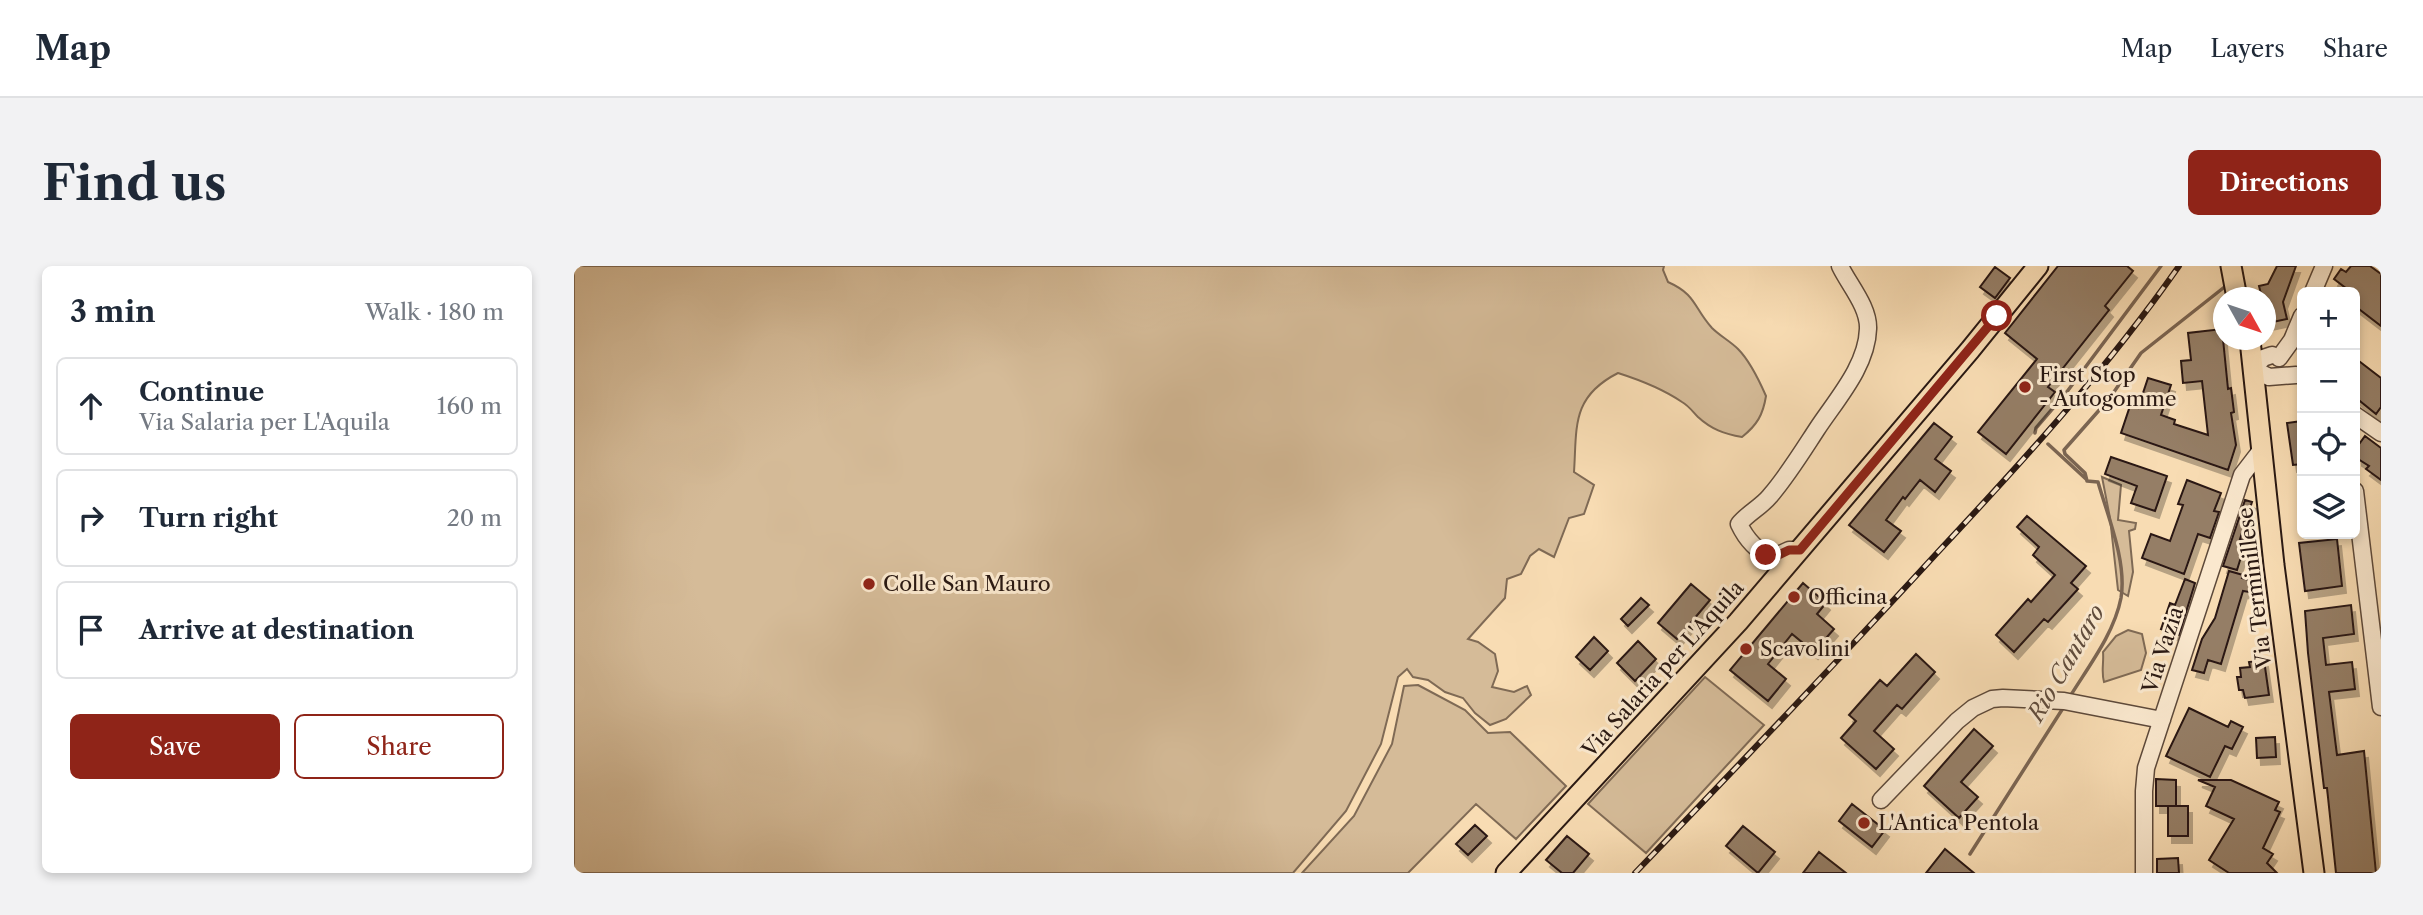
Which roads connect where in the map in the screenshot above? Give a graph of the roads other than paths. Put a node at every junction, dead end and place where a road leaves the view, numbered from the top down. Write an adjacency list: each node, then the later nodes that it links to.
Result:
1 (1840, 266): 20 (street)
2 (2038, 266): 20 (main road, Via Salaria per L'Aquila)
3 (2235, 266): 5 (main road)
4 (2325, 266): 6 (street)
5 (2239, 287)
6 (2315, 287)
7 (2297, 328): 10 (street)
8 (2251, 350): 11 (main road, Via Terminillese)
9 (2259, 350): 10 (street)
10 (2276, 356): 11 (street); 12 (street)
11 (2253, 369): 14 (street); 15 (main road, Via Terminillese)
12 (2297, 375)
13 (2297, 376): 14 (street)
14 (2278, 377): 15 (street)
15 (2258, 417): 18 (main road, Via Terminillese)
16 (2360, 418): 17 (street)
17 (2381, 433)
18 (2262, 449): 22 (street, Via Vazia); 26 (main road, Via Terminillese)
19 (2360, 533): 21 (street)
20 (1800, 550): 24 (main road, Via Salaria per L'Aquila)
21 (2381, 707)
22 (2162, 720): 23 (street); 25 (street, Via Vazia)
23 (1881, 800)
24 (1506, 873)
25 (2144, 873)
26 (2314, 873)

